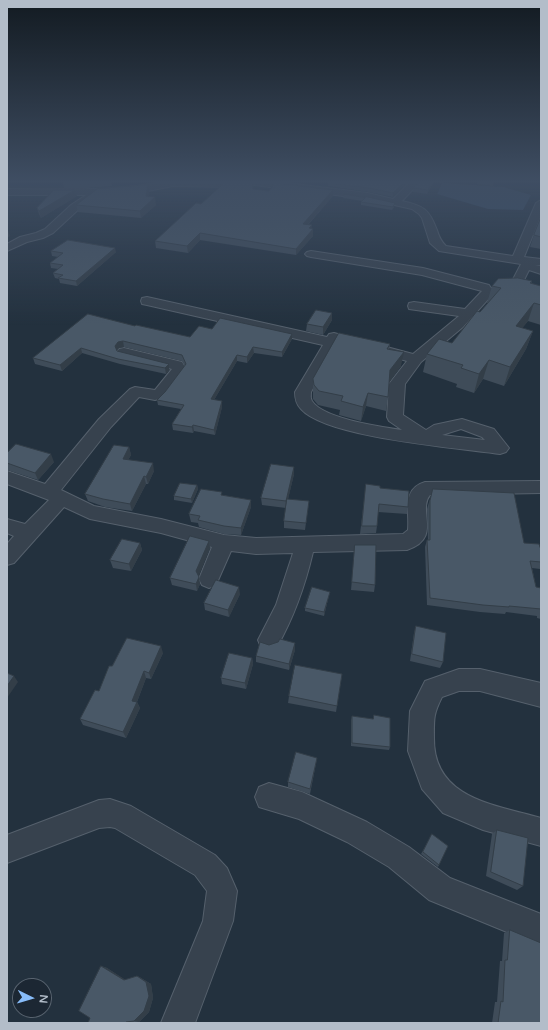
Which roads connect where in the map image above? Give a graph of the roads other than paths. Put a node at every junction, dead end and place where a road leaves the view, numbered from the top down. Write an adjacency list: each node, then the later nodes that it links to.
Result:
1 (51, 229): 4 (street)
2 (431, 229): 5 (street)
3 (529, 229): 9 (street)
4 (7, 248)
5 (443, 249): 9 (street); 11 (street)
6 (311, 254): 11 (street)
7 (541, 254): 9 (street)
8 (541, 262): 9 (street)
9 (510, 270): 10 (street); 13 (street); 15 (street)
10 (541, 270)
11 (429, 274): 12 (street)
12 (485, 288)
13 (541, 297)
14 (147, 302): 17 (street)
15 (469, 313): 16 (street); 16 (street)
16 (458, 324): 19 (street)
17 (330, 342): 19 (street); 19 (street)
18 (124, 352): 22 (street)
19 (416, 359)
20 (7, 477): 22 (street)
21 (541, 487): 26 (street)
22 (55, 494): 24 (street); 25 (street)
23 (7, 526): 24 (street)
24 (29, 532): 27 (street)
25 (224, 543): 26 (street); 28 (street)
26 (305, 544): 29 (street)
27 (7, 557)
28 (208, 579)
29 (269, 640)
30 (541, 695): 32 (street)
31 (270, 797): 34 (street)
32 (541, 832)
33 (7, 849): 35 (street)
34 (541, 930)
35 (178, 1023)

